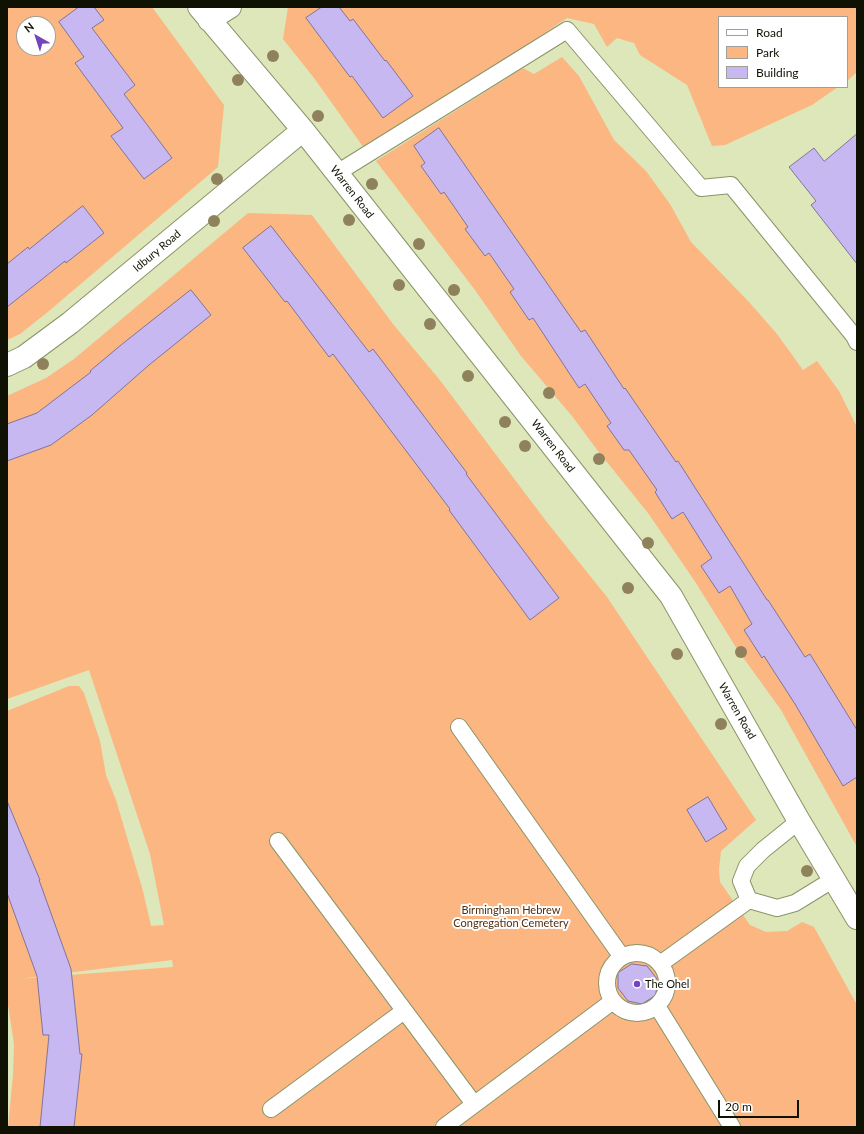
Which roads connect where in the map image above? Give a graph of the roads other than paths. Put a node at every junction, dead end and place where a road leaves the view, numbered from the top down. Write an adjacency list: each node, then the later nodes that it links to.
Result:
1 (230, 7): 2 (street)
2 (204, 13): 3 (street, Warren Road)
3 (303, 130): 4 (street, Warren Road); 6 (street, Idbury Road)
4 (337, 173): 5 (lane); 8 (street, Warren Road)
5 (857, 342)
6 (7, 365)
7 (459, 727): 13 (lane)
8 (799, 821): 10 (street, Warren Road); 11 (lane)
9 (278, 841): 17 (lane)
10 (834, 878): 11 (lane); 12 (street, Warren Road)
11 (749, 900): 14 (lane)
12 (857, 918)
13 (622, 957): 14 (lane); 15 (lane)
14 (660, 964): 16 (lane)
15 (612, 1001): 16 (lane); 18 (lane)
16 (657, 1006): 21 (lane)
17 (404, 1011): 18 (lane); 19 (lane)
18 (474, 1104): 20 (lane)
19 (271, 1109)
20 (444, 1127)
21 (732, 1127)

